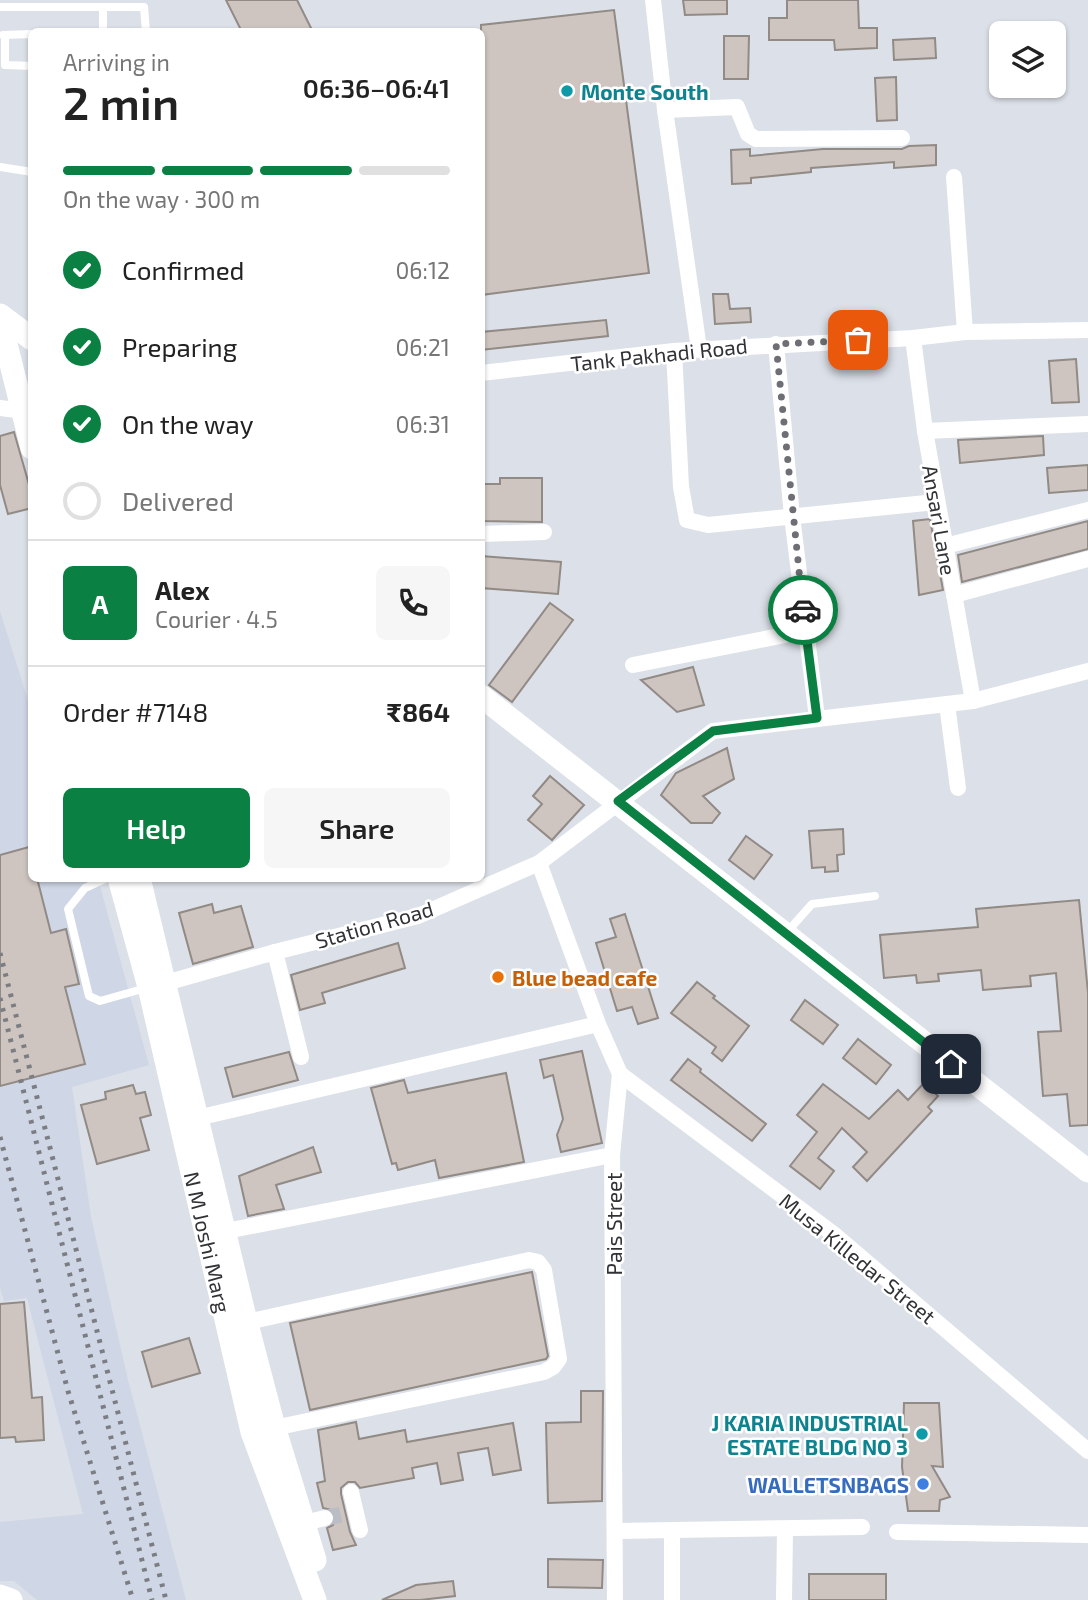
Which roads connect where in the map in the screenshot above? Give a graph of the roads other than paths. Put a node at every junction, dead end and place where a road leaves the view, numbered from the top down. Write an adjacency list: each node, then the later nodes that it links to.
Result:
1 (653, 0): 9 (street)
2 (0, 7): 3 (lane)
3 (103, 7): 4 (lane); 5 (lane)
4 (103, 28)
5 (146, 28)
6 (28, 34): 7 (lane)
7 (3, 35): 8 (lane)
8 (28, 66)
9 (665, 110): 10 (street); 20 (street)
10 (902, 138)
11 (0, 167): 12 (lane)
12 (28, 171)
13 (954, 177): 16 (street)
14 (0, 317): 17 (main road); 24 (main road)
15 (1088, 330): 16 (street, Tank Pakhadi Road)
16 (965, 332): 18 (street, Tank Pakhadi Road)
17 (28, 336)
18 (913, 338): 19 (street, Tank Pakhadi Road); 27 (street, Ansari Lane)
19 (776, 344): 20 (street, Tank Pakhadi Road); 30 (street)
20 (699, 349): 21 (street, Tank Pakhadi Road)
21 (674, 351): 22 (street, Tank Pakhadi Road); 30 (street)
22 (485, 373)
23 (0, 408): 26 (street)
24 (28, 424)
25 (1088, 424): 27 (street)
26 (28, 427)
27 (925, 431): 28 (street, Ansari Lane)
28 (936, 502): 30 (street); 33 (street, Ansari Lane)
29 (1088, 510): 33 (street)
30 (792, 516): 36 (street)
31 (544, 532): 32 (street)
32 (485, 534)
33 (945, 546): 35 (street, Ansari Lane)
34 (1088, 559): 35 (street)
35 (954, 594): 40 (street, Ansari Lane)
36 (805, 631): 37 (street); 42 (street)
37 (633, 665)
38 (1088, 671): 40 (street, Station Road)
39 (485, 699): 44 (main road)
40 (973, 701): 41 (street, Station Road)
41 (947, 704): 42 (street, Station Road); 43 (street)
42 (817, 718): 44 (street, Station Road)
43 (958, 788)
44 (618, 801): 45 (street, Station Road); 50 (main road)
45 (539, 863): 51 (street, Station Road); 53 (street, Pais Street)
46 (98, 882): 52 (lane)
47 (120, 882): 52 (main road, N M Joshi Marg)
48 (140, 882): 52 (main road, N M Joshi Marg)
49 (875, 895): 50 (lane)
50 (786, 933): 58 (main road)
51 (275, 951): 52 (street, Station Road); 54 (street)
52 (157, 985): 56 (main road, N M Joshi Marg); 59 (main road, N M Joshi Marg)
53 (598, 1024): 55 (street, Pais Street); 56 (street)
54 (301, 1057)
55 (620, 1074): 57 (street, Pais Street); 64 (street, Musa Killedar Street)
56 (197, 1118): 59 (main road, N M Joshi Marg)
57 (612, 1155): 59 (street); 70 (street, Pais Street)
58 (1088, 1171)
59 (215, 1233): 60 (main road, N M Joshi Marg); 61 (main road, N M Joshi Marg)
60 (247, 1322): 61 (main road, N M Joshi Marg); 62 (street)
61 (246, 1358): 62 (main road, N M Joshi Marg); 63 (main road, N M Joshi Marg)
62 (274, 1427): 63 (street); 66 (main road, N M Joshi Marg)
63 (251, 1432): 66 (main road, N M Joshi Marg)
64 (1088, 1451)
65 (351, 1492): 68 (street)
66 (306, 1523): 76 (main road, N M Joshi Marg); 77 (main road, N M Joshi Marg)
67 (862, 1527): 69 (street)
68 (360, 1530)
69 (786, 1530): 71 (street); 80 (street)
70 (615, 1531): 71 (street); 78 (street, Pais Street)
71 (672, 1531): 79 (street)
72 (897, 1532): 73 (street)
73 (1088, 1535)
74 (0, 1596): 75 (main road)
75 (11, 1600)
76 (315, 1600)
77 (328, 1600)
78 (615, 1600)
79 (672, 1600)
80 (785, 1600)

